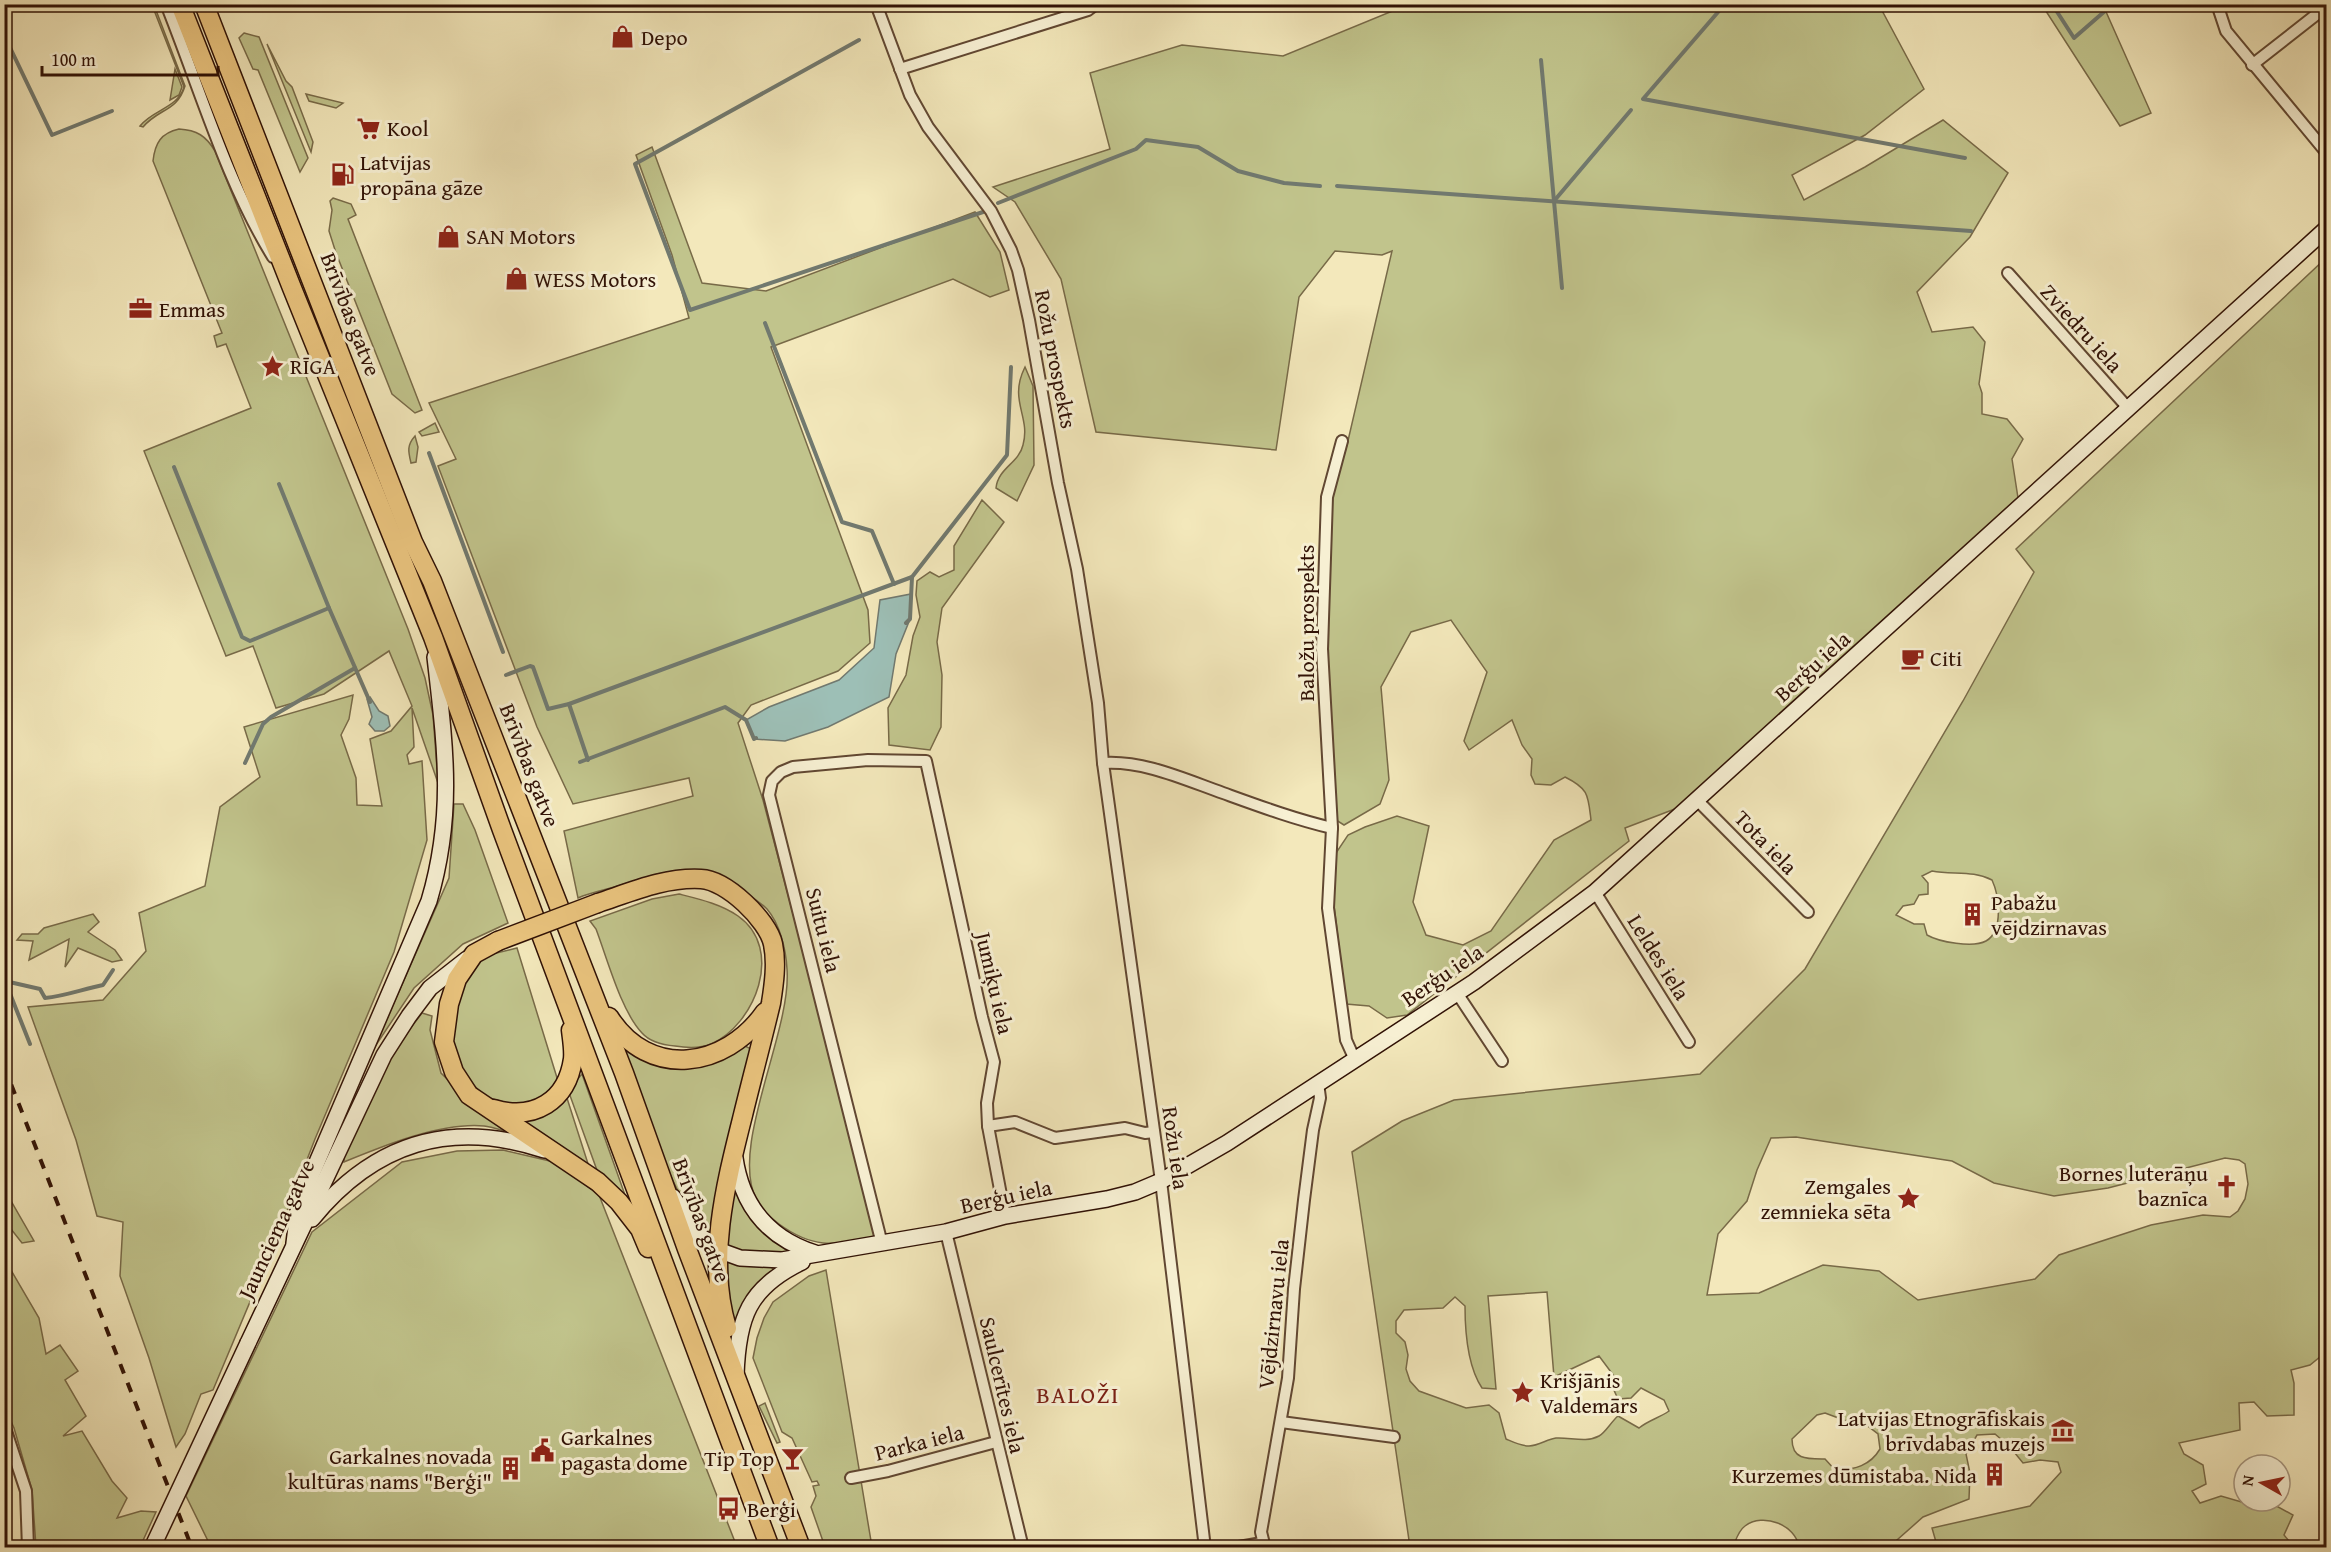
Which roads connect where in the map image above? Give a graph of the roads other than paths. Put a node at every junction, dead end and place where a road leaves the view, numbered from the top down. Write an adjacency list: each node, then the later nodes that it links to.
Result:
1 (166, 4): 13 (street)
2 (180, 4): 13 (highway, Brīvības gatve)
3 (204, 4): 23 (highway, Brīvības gatve)
4 (876, 4): 9 (street, Rožu prospekts)
5 (1096, 4): 9 (street)
6 (2217, 4): 8 (street)
7 (2326, 8): 8 (street)
8 (2252, 65): 10 (street)
9 (900, 69): 17 (street, Rožu prospekts)
10 (2326, 152)
11 (2326, 229): 14 (main road, Berģu iela)
12 (2008, 273): 14 (street, Zviedru iela)
13 (292, 288): 16 (highway, Brīvības gatve)
14 (2128, 408): 19 (main road, Berģu iela)
15 (1342, 441): 20 (street, Baložu prospekts)
16 (433, 637): 27 (highway, Brīvības gatve); 41 (main road)
17 (1103, 759): 20 (street); 34 (street, Rožu iela)
18 (926, 761): 33 (street, Jumiķu iela); 42 (street, Suitu iela)
19 (1697, 800): 21 (main road, Berģu iela); 22 (street, Tota iela)
20 (1332, 828): 29 (street)
21 (1595, 892): 25 (main road, Berģu iela); 28 (street, Leldes iela)
22 (1808, 912)
23 (571, 936): 26 (highway); 37 (highway, Brīvības gatve)
24 (474, 954): 26 (highway, bridge); 32 (highway); 41 (main road, Jaunciema gatve)
25 (1457, 993): 29 (main road, Berģu iela); 30 (street)
26 (771, 1004): 35 (highway)
27 (568, 1005): 32 (highway); 45 (highway, Brīvības gatve)
28 (1689, 1042)
29 (1355, 1060): 31 (main road, Berģu iela)
30 (1502, 1061)
31 (1318, 1083): 38 (main road, Berģu iela); 48 (street, Vējdzirnavu iela)
32 (484, 1106): 36 (highway)
33 (988, 1126): 34 (street); 39 (street, Jumiķu iela)
34 (1154, 1132): 38 (street, Rožu iela)
35 (734, 1152): 43 (highway); 44 (main road)
36 (553, 1153): 41 (main road); 45 (highway)
37 (661, 1179): 43 (main road, Berģu iela); 47 (highway, Brīvības gatve)
38 (1161, 1181): 39 (main road, Berģu iela); 59 (street, Rožu iela)
39 (1005, 1216): 40 (main road, Berģu iela)
40 (946, 1232): 42 (main road, Berģu iela); 51 (street, Saulcerītes iela)
41 (294, 1243): 55 (main road, Jaunciema gatve, bridge)
42 (882, 1244): 44 (main road, Berģu iela)
43 (718, 1250): 44 (main road, Berģu iela); 46 (highway)
44 (818, 1254): 46 (main road)
45 (686, 1320): 56 (highway, Brīvības gatve)
46 (737, 1358): 47 (main road)
47 (736, 1378): 57 (highway, Brīvības gatve)
48 (1281, 1422): 50 (street); 53 (street, Vējdzirnavu iela)
49 (4, 1425): 54 (street)
50 (1394, 1437)
51 (996, 1442): 52 (street, Parka iela); 58 (street, Saulcerītes iela)
52 (851, 1478)
53 (1263, 1545): 60 (street)
54 (28, 1548)
55 (152, 1548)
56 (770, 1548)
57 (801, 1548)
58 (1023, 1548)
59 (1205, 1548)
60 (1233, 1548)

